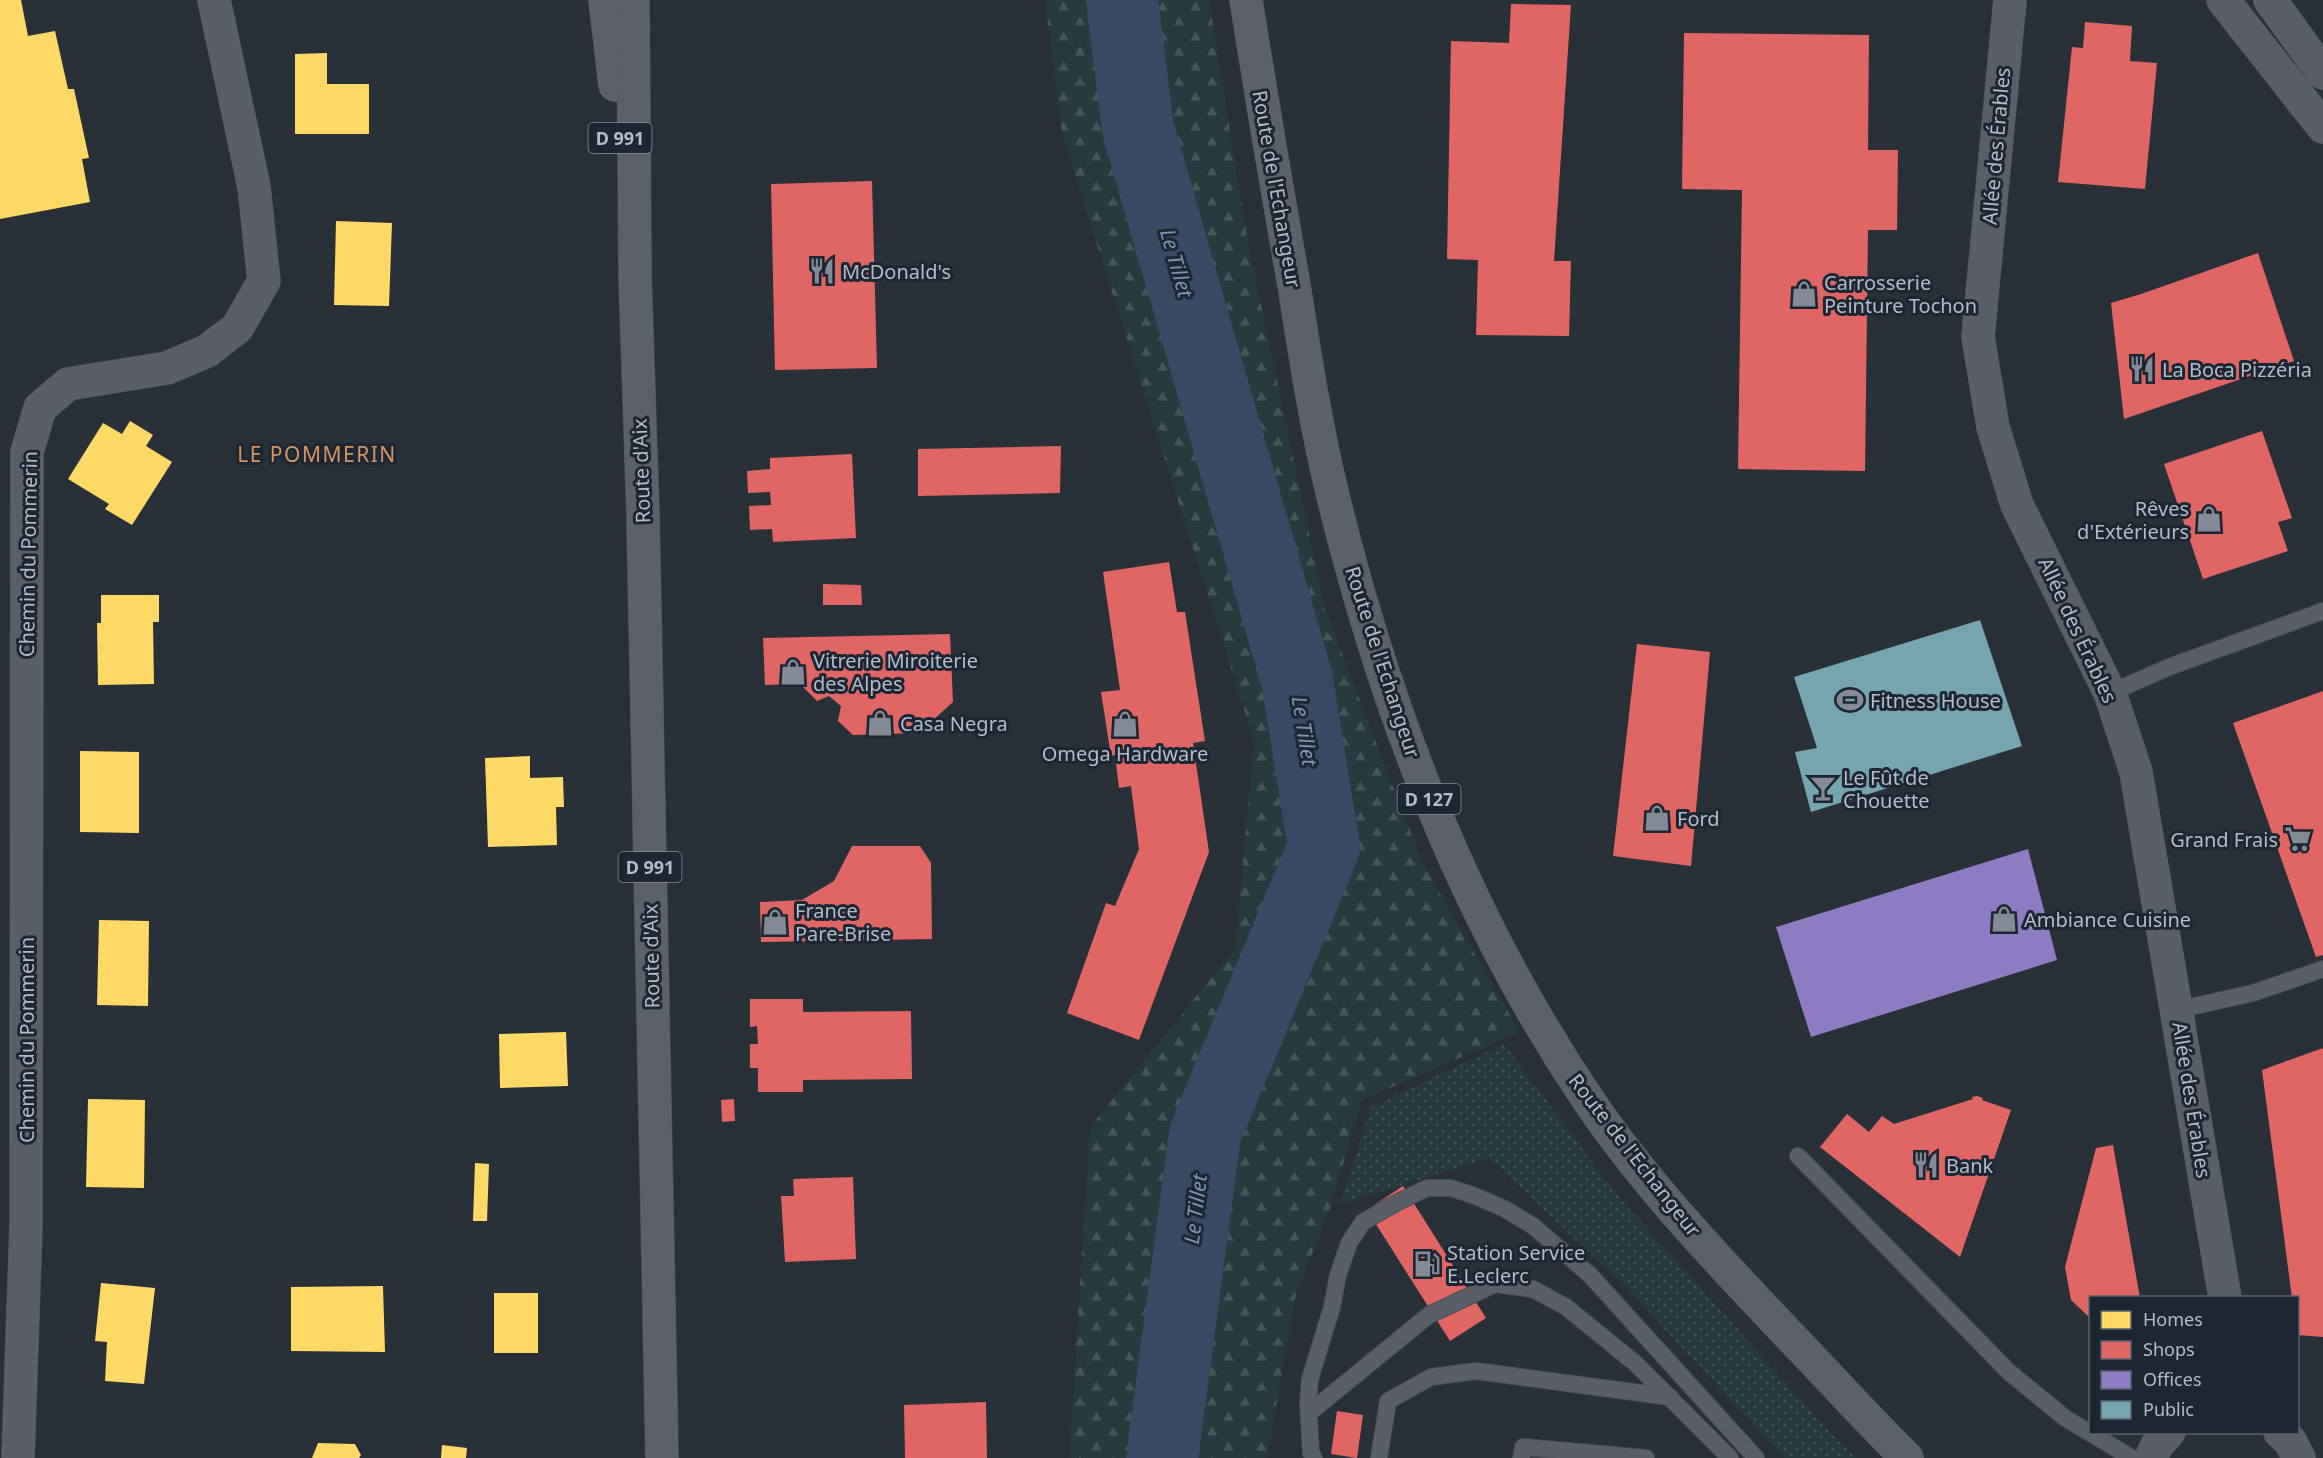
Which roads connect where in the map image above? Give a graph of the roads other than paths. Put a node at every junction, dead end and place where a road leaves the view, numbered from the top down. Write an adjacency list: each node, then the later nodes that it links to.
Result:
1 (214, 0): 24 (street, Chemin du Pommerin)
2 (605, 0): 10 (main road, Route d'Aix / D 991)
3 (633, 0): 10 (main road, Route d'Aix / D 991)
4 (1246, 0): 32 (main road, Route de l'Echangeur / D 127)
5 (2010, 0): 12 (street, Allée des Érables)
6 (2223, 0): 9 (main road)
7 (2270, 0): 8 (main road)
8 (2323, 73)
9 (2323, 127)
10 (635, 275): 25 (main road, Route d'Aix / D 991)
11 (2323, 611): 12 (lane)
12 (2110, 693): 14 (street, Allée des Érables)
13 (2323, 969): 14 (lane)
14 (2177, 1010): 16 (street, Allée des Érables)
15 (1798, 1156): 20 (lane)
16 (2225, 1296)
17 (1669, 1397): 18 (lane); 19 (lane); 27 (lane); 30 (lane)
18 (1704, 1400): 19 (lane); 31 (lane)
19 (1310, 1413): 26 (lane)
20 (2089, 1432)
21 (2092, 1434): 33 (lane)
22 (2167, 1434): 34 (street)
23 (2282, 1434): 35 (street)
24 (18, 1458)
25 (662, 1458)
26 (1314, 1458)
27 (1379, 1458)
28 (1521, 1458): 29 (lane)
29 (1646, 1458)
30 (1730, 1458)
31 (1756, 1458)
32 (1907, 1458)
33 (2133, 1458)
34 (2151, 1458)
35 (2299, 1458)

